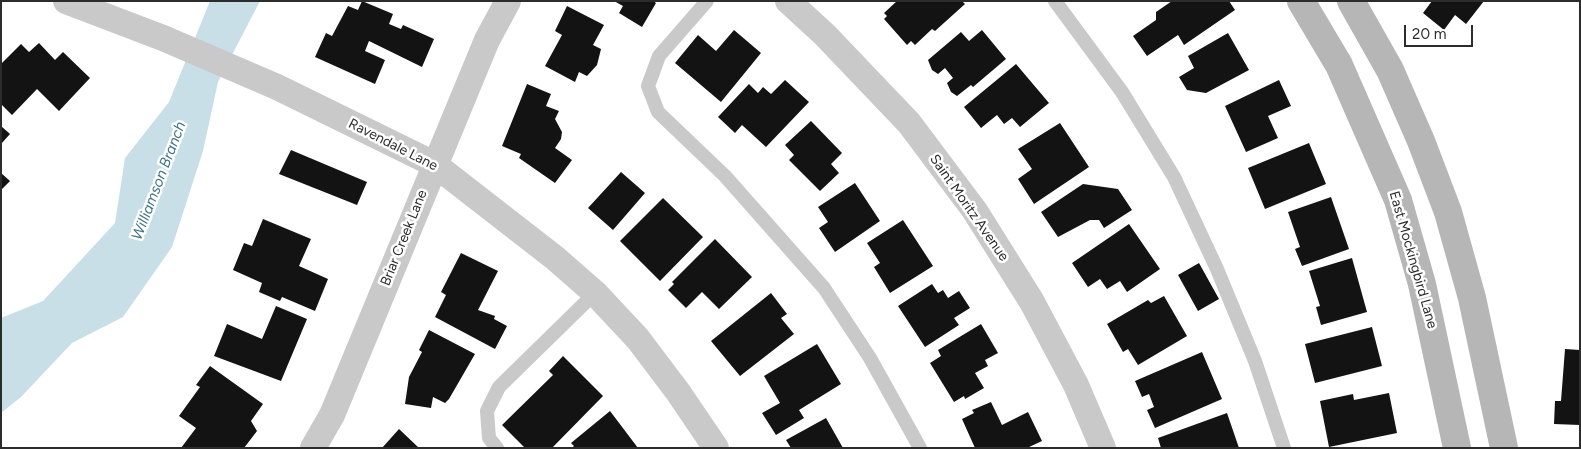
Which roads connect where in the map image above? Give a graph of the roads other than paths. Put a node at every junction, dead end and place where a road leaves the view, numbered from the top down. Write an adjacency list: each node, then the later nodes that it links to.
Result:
1 (66, 1): 8 (street, Ravendale Lane)
2 (508, 1): 8 (street, Briar Creek Lane)
3 (706, 1): 13 (lane)
4 (788, 1): 14 (street, Saint Moritz Avenue)
5 (1055, 1): 15 (lane)
6 (1302, 1): 16 (main road, East Mockingbird Lane)
7 (1351, 1): 17 (main road)
8 (434, 164): 9 (street, Ravendale Lane); 10 (street, Briar Creek Lane)
9 (595, 292): 11 (lane); 12 (street, Ravendale Lane)
10 (314, 448)
11 (497, 448)
12 (716, 448)
13 (920, 448)
14 (1103, 448)
15 (1284, 448)
16 (1457, 448)
17 (1504, 448)

